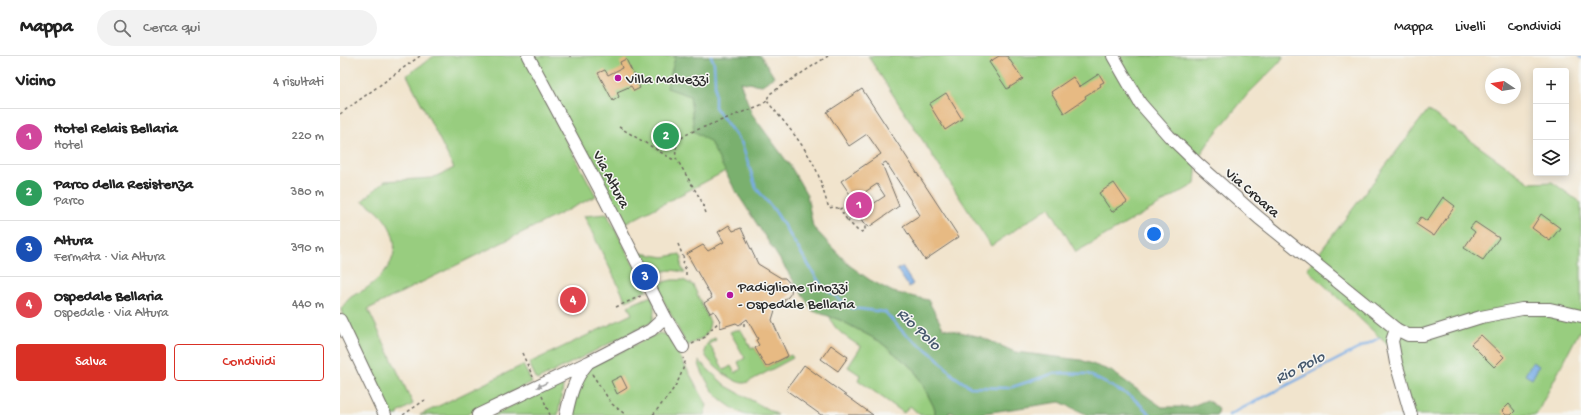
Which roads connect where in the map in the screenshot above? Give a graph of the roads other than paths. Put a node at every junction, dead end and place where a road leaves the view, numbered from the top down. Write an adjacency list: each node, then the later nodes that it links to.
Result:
1 (528, 56): 4 (street, Via Altura)
2 (1114, 56): 6 (street, Via Croara)
3 (1581, 316): 6 (street, Via Croara)
4 (665, 317): 7 (street, Via Altura); 8 (street)
5 (340, 320): 11 (street)
6 (1396, 329): 14 (street)
7 (685, 347)
8 (589, 366): 9 (street); 10 (street)
9 (559, 376): 10 (street); 12 (street, one-way to 12)
10 (571, 395): 13 (street)
11 (385, 415)
12 (478, 415)
13 (566, 415)
14 (1411, 415)

